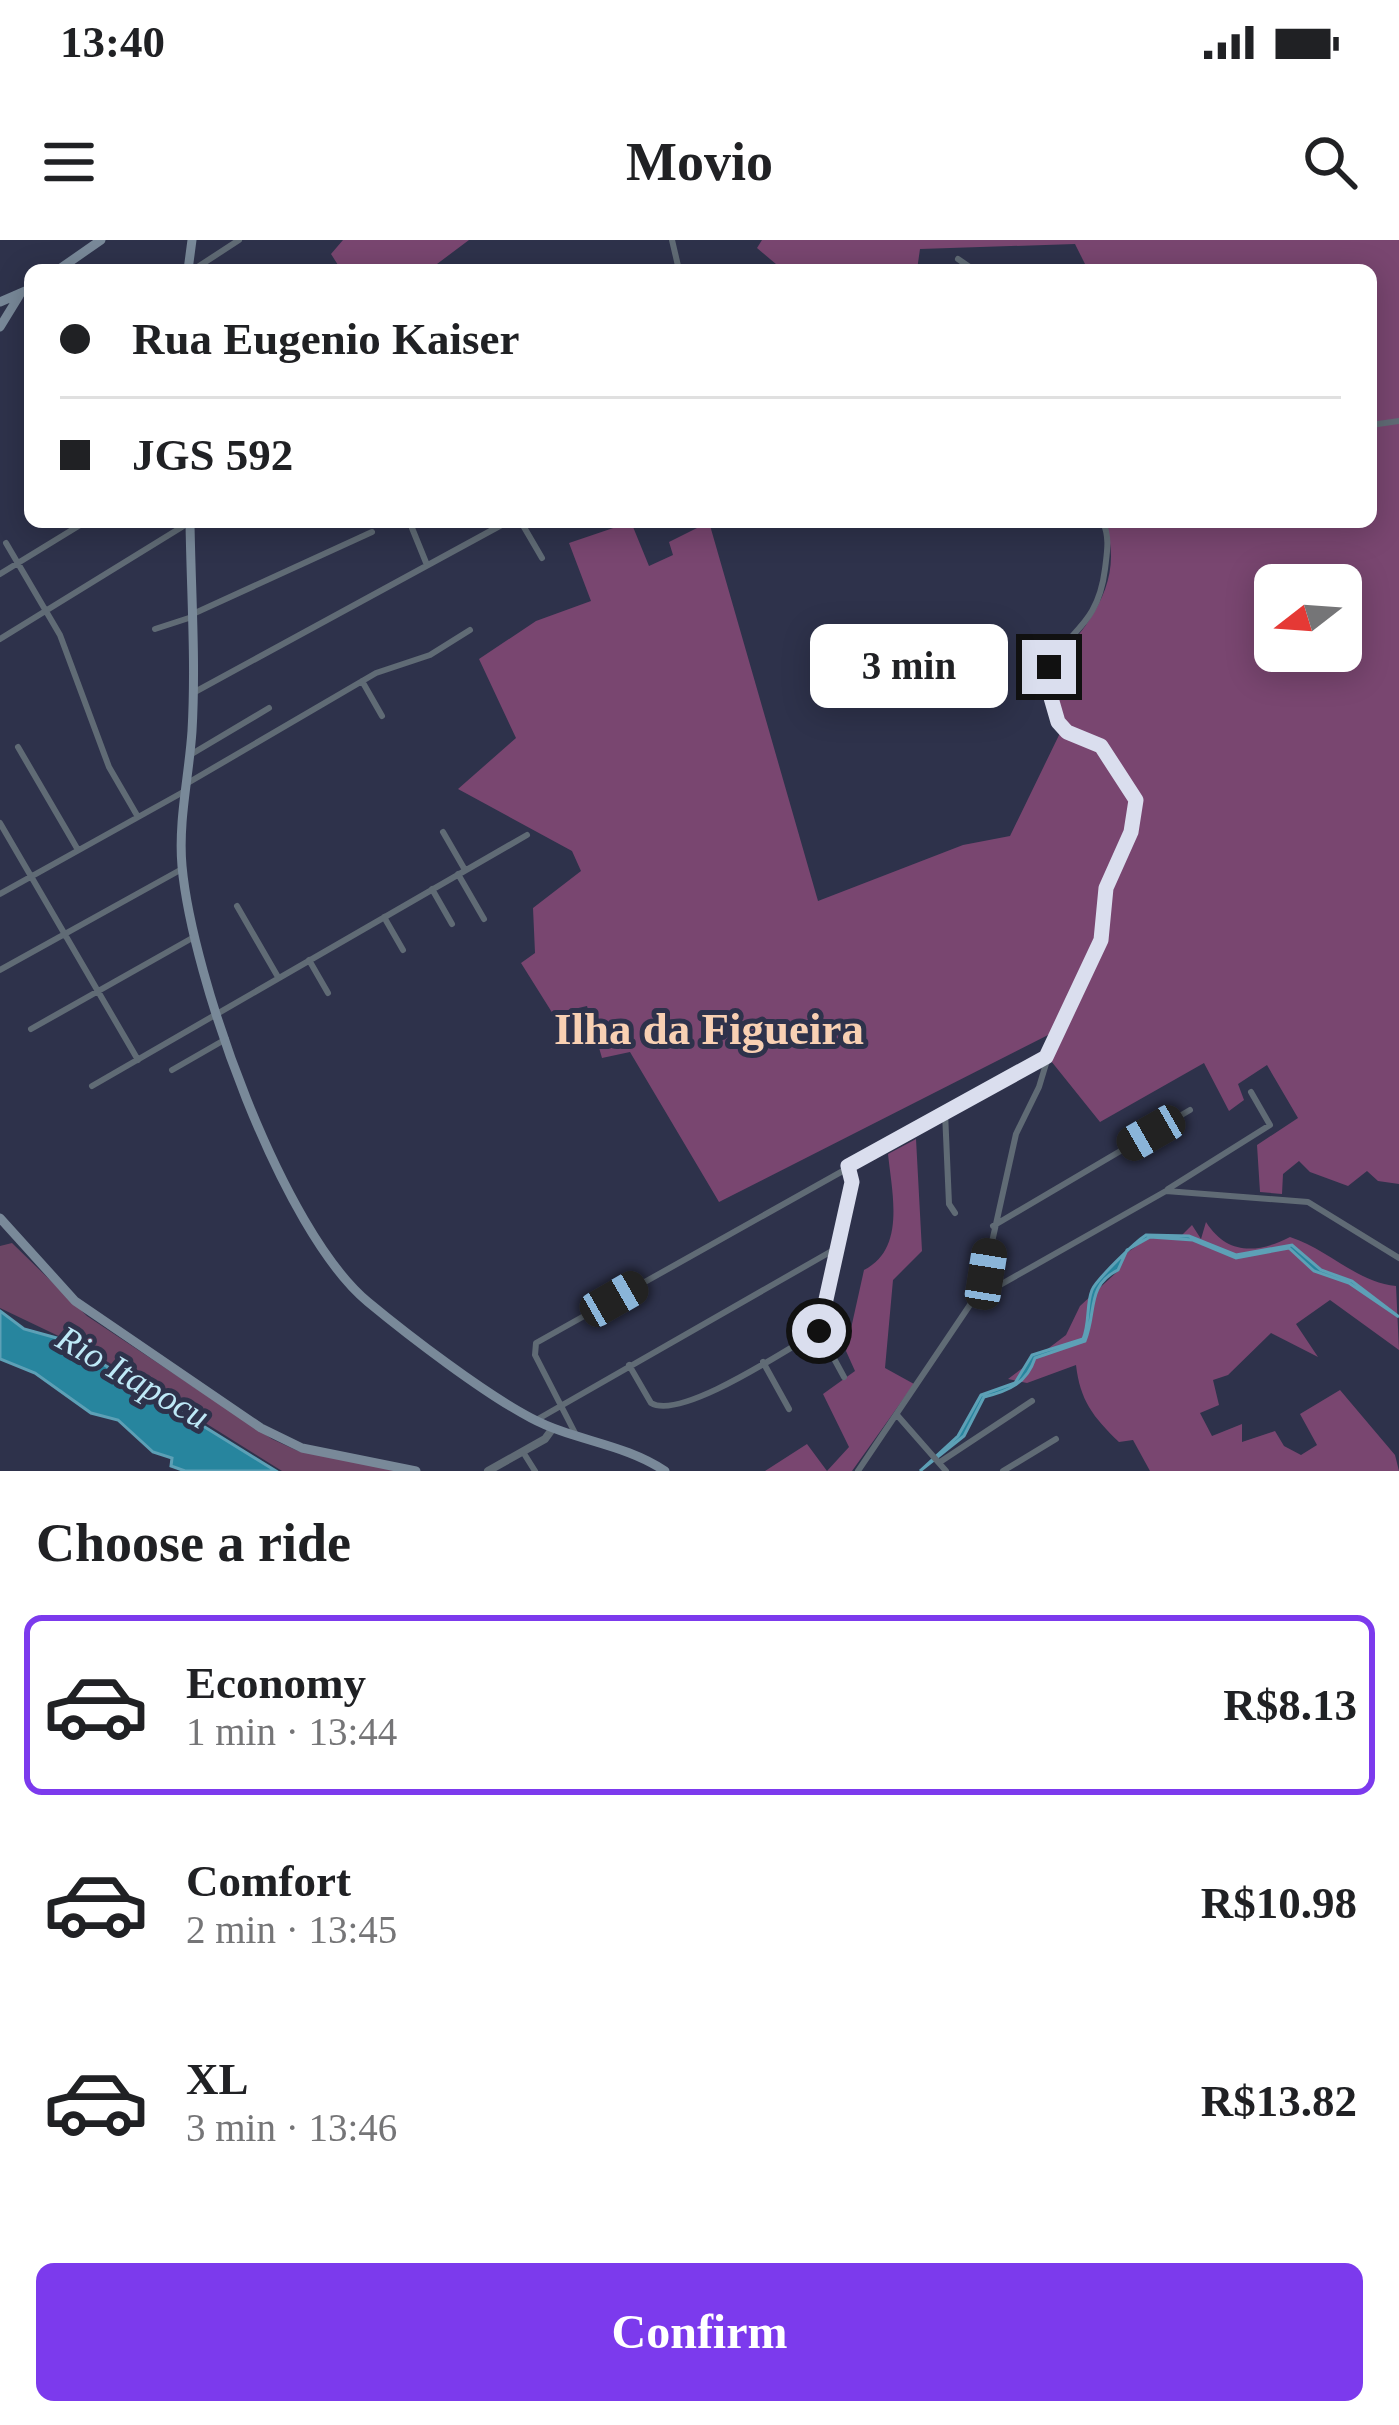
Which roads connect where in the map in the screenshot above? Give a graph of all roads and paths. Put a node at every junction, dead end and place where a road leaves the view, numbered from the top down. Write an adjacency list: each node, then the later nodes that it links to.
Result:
1 (100, 240): 4 (main road)
2 (239, 240): 5 (street)
3 (958, 259): 6 (street)
4 (66, 264)
5 (200, 264)
6 (965, 264)
7 (24, 293): 8 (main road)
8 (19, 296): 9 (main road); 10 (main road)
9 (0, 304): 10 (main road)
10 (2, 325)
11 (75, 528): 21 (street)
12 (180, 528): 24 (street)
13 (190, 528): 25 (main road)
14 (412, 528): 22 (street)
15 (496, 528): 22 (street)
16 (524, 528): 20 (street)
17 (1105, 528): 61 (street)
18 (372, 532): 25 (street)
19 (6, 542): 21 (street)
20 (542, 558)
21 (18, 563): 23 (street); 24 (street)
22 (427, 566): 30 (street)
23 (0, 574)
24 (46, 610): 28 (street); 36 (street)
25 (192, 616): 26 (street); 30 (main road)
26 (155, 629)
27 (470, 631): 29 (street)
28 (0, 639)
29 (362, 681): 32 (street); 35 (street)
30 (193, 692): 34 (main road)
31 (268, 708): 34 (street)
32 (382, 716)
33 (18, 747): 40 (street)
34 (190, 754): 35 (main road)
35 (186, 787): 36 (street); 41 (main road)
36 (138, 817): 40 (street)
37 (0, 823): 43 (street)
38 (443, 832): 42 (street)
39 (527, 835): 42 (street)
40 (78, 850): 43 (street)
41 (182, 869): 50 (street); 51 (main road)
42 (462, 872): 44 (street); 48 (street)
43 (31, 876): 45 (street); 50 (street)
44 (432, 889): 47 (street); 49 (street)
45 (0, 894)
46 (237, 905): 55 (street)
47 (383, 917): 52 (street); 53 (street)
48 (484, 919)
49 (452, 924)
50 (65, 934): 54 (street); 56 (street)
51 (194, 937): 56 (street); 58 (main road)
52 (403, 950)
53 (308, 959): 55 (street); 57 (street)
54 (0, 970)
55 (278, 977): 58 (street)
56 (98, 991): 59 (street); 62 (street)
57 (328, 993)
58 (218, 1012): 60 (main road); 62 (street)
59 (31, 1029)
60 (228, 1038): 63 (street); 86 (main road)
61 (1046, 1057): 67 (street); 72 (street)
62 (138, 1060): 64 (street)
63 (172, 1070)
64 (92, 1086)
65 (1251, 1092): 69 (street)
66 (1190, 1110): 72 (street)
67 (945, 1112): 68 (street); 70 (street)
68 (848, 1166): 73 (street); 83 (street)
69 (1166, 1191): 74 (street); 76 (street)
70 (955, 1213)
71 (0, 1218): 92 (main road)
72 (993, 1226): 75 (street)
73 (837, 1249): 78 (street); 80 (street)
74 (1399, 1258)
75 (986, 1274): 76 (street); 77 (street)
76 (999, 1285): 77 (street)
77 (974, 1299): 85 (street)
78 (819, 1331): 79 (street); 81 (street)
79 (763, 1362): 80 (street); 84 (street)
80 (629, 1365): 83 (street)
81 (844, 1377)
82 (1032, 1401): 91 (street)
83 (562, 1402): 86 (street); 87 (street); 88 (street)
84 (789, 1409)
85 (897, 1415): 91 (street); 96 (street)
86 (535, 1420): 87 (main road)
87 (553, 1426): 88 (main road); 90 (street)
88 (575, 1433): 95 (main road)
89 (1056, 1439): 98 (street)
90 (523, 1451): 93 (street); 94 (street)
91 (940, 1462): 97 (street)
92 (416, 1471)
93 (488, 1471)
94 (535, 1471)
95 (665, 1471)
96 (858, 1471)
97 (946, 1471)
98 (1003, 1471)

